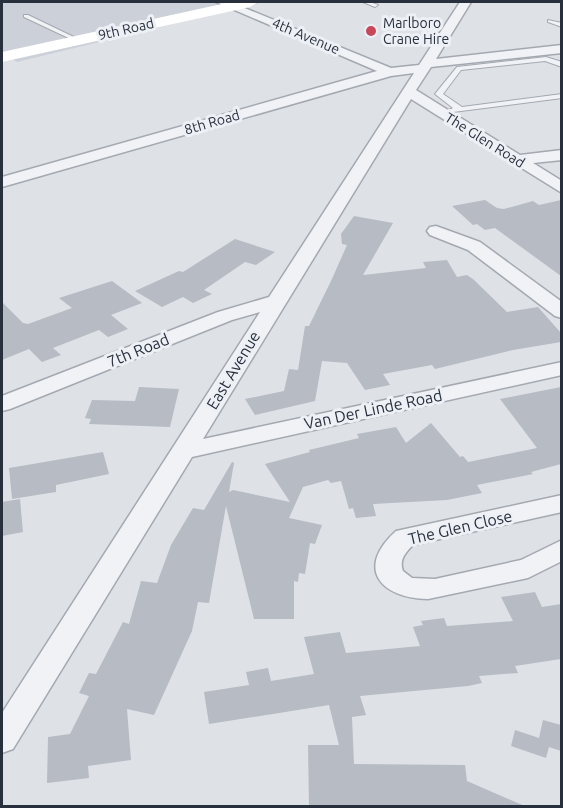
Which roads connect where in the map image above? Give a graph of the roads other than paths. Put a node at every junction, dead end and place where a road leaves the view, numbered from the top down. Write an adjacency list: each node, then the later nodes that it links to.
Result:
1 (250, 2): 4 (main road, 9th Road)
2 (366, 2): 5 (lane)
3 (465, 2): 13 (street, East Avenue)
4 (227, 3): 9 (main road, 9th Road); 14 (street, 4th Avenue)
5 (375, 5)
6 (26, 16): 9 (lane)
7 (550, 21): 8 (lane)
8 (561, 25)
9 (77, 40): 11 (main road, 9th Road)
10 (561, 49): 13 (street, 8th Road)
11 (2, 57)
12 (561, 65): 17 (lane)
13 (424, 66): 14 (street, 8th Road); 15 (street, East Avenue)
14 (390, 72): 21 (street, 8th Road)
15 (408, 91): 18 (street, The Glen Road); 24 (street, East Avenue)
16 (561, 96): 17 (lane)
17 (460, 109): 18 (lane)
18 (440, 111): 20 (street, The Glen Road)
19 (561, 155): 20 (street)
20 (517, 160): 22 (street, The Glen Road)
21 (2, 182)
22 (561, 188)
23 (436, 231): 25 (street)
24 (276, 301): 27 (street, 7th Road); 28 (street, East Avenue)
25 (561, 312)
26 (561, 368): 28 (street, Van Der Linde Road)
27 (2, 404)
28 (184, 451): 31 (street, East Avenue)
29 (561, 504): 30 (street, The Glen Close)
30 (561, 549)
31 (2, 739)

